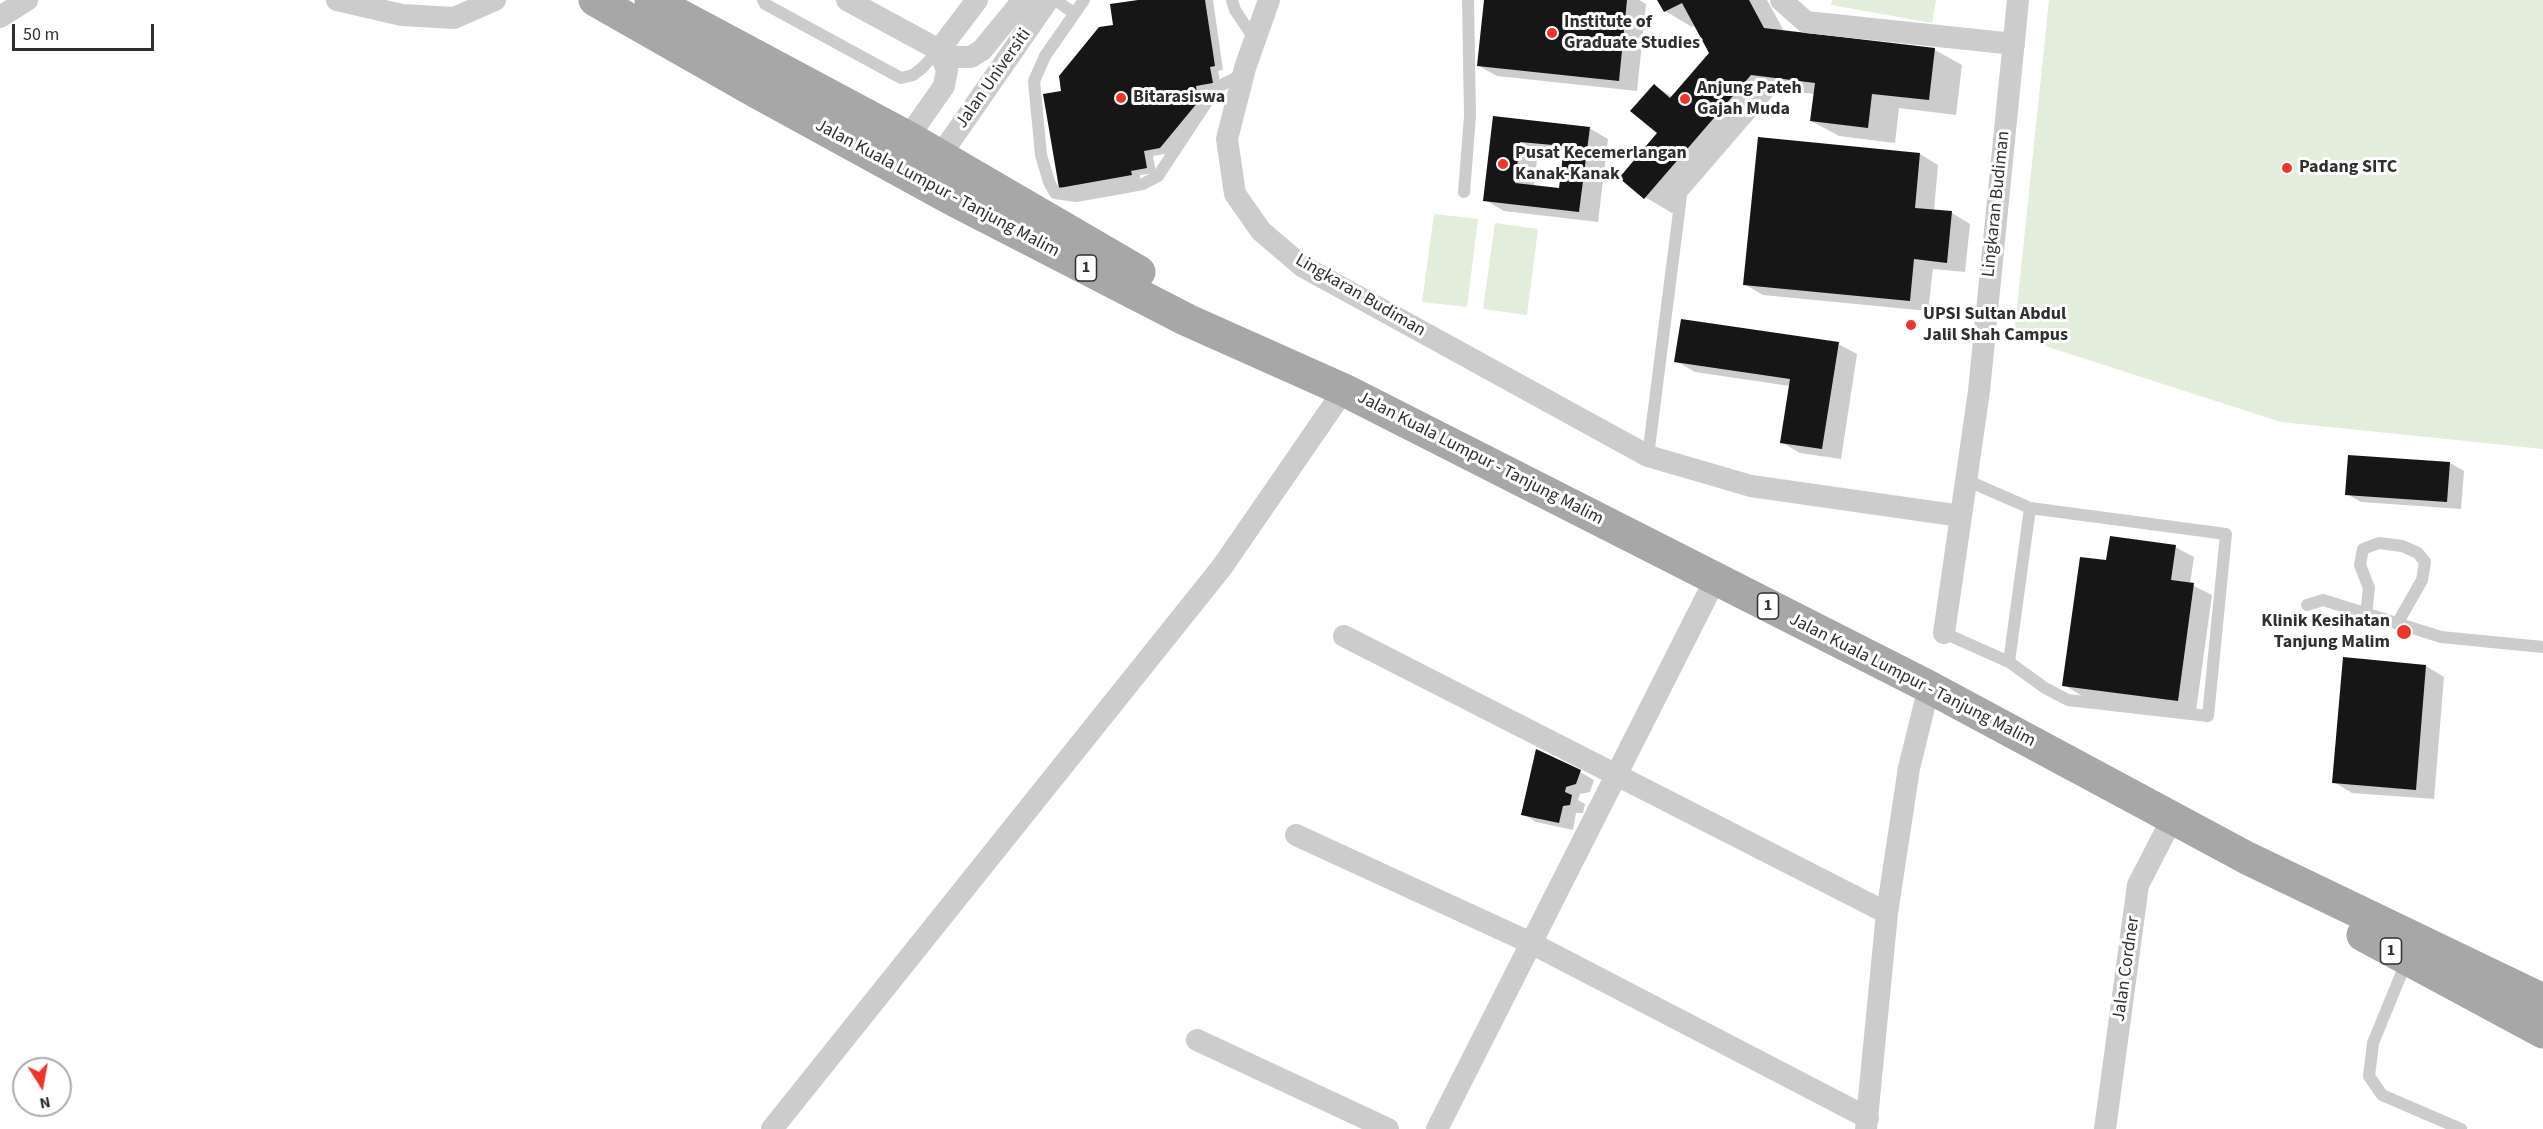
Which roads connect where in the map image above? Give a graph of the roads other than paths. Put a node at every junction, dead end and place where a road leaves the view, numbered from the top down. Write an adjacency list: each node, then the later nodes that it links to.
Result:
1 (27, 0): 20 (street)
2 (337, 0): 3 (street)
3 (495, 0)
4 (596, 0): 27 (main road, Jalan Kuala Lumpur - Tanjung Malim / 1)
5 (651, 0): 26 (main road, Jalan Kuala Lumpur - Tanjung Malim / 1)
6 (763, 0): 23 (lane)
7 (847, 0): 23 (street)
8 (977, 0): 23 (street)
9 (1023, 0): 23 (street)
10 (1048, 0): 28 (street, Jalan Universiti)
11 (1055, 0): 19 (lane)
12 (1084, 0): 19 (lane)
13 (1232, 0): 21 (lane)
14 (1269, 0): 21 (street, Lingkaran Budiman)
15 (1468, 0): 29 (lane)
16 (1781, 0): 22 (street)
17 (2018, 0): 22 (street, Lingkaran Budiman)
18 (2031, 0): 32 (street)
19 (1074, 13): 24 (lane)
20 (0, 17)
21 (1255, 40): 24 (street, Lingkaran Budiman)
22 (2014, 44): 32 (street, Lingkaran Budiman)
23 (939, 50): 26 (street)
24 (1243, 74): 31 (street, Lingkaran Budiman)
25 (1732, 118): 31 (lane)
26 (909, 138): 27 (street); 28 (main road, Jalan Kuala Lumpur - Tanjung Malim / 1)
27 (890, 165): 28 (main road, Jalan Kuala Lumpur - Tanjung Malim / 1)
28 (931, 170): 30 (main road, Jalan Kuala Lumpur - Tanjung Malim / 1)
29 (1464, 192)
30 (1344, 390): 35 (main road, Jalan Kuala Lumpur - Tanjung Malim / 1); 55 (street)
31 (1647, 456): 34 (street, Lingkaran Budiman)
32 (1972, 483): 33 (lane); 34 (street)
33 (2030, 508): 42 (lane); 42 (lane)
34 (1960, 516): 39 (street)
35 (1715, 580): 43 (main road, Jalan Kuala Lumpur - Tanjung Malim / 1); 44 (street)
36 (2307, 605): 37 (lane)
37 (2366, 614): 38 (lane); 38 (lane)
38 (2397, 624): 41 (lane)
39 (1944, 633): 42 (lane)
40 (1344, 636): 44 (street)
41 (2543, 647)
42 (2009, 662)
43 (1929, 687): 45 (main road, Jalan Kuala Lumpur - Tanjung Malim / 1); 48 (street)
44 (1615, 776): 48 (street); 49 (street)
45 (2173, 818): 47 (main road, Jalan Kuala Lumpur - Tanjung Malim / 1); 58 (street, Jalan Cordner)
46 (1296, 835): 49 (street)
47 (2247, 858): 50 (main road, 1); 51 (main road, 1)
48 (1887, 913): 54 (street)
49 (1531, 943): 54 (street); 57 (street)
50 (2407, 960): 52 (main road, 1); 59 (lane)
51 (2543, 1000)
52 (2543, 1032)
53 (1197, 1040): 56 (street)
54 (1867, 1123)
55 (772, 1129)
56 (1388, 1129)
57 (1437, 1129)
58 (2105, 1129)
59 (2461, 1129)

